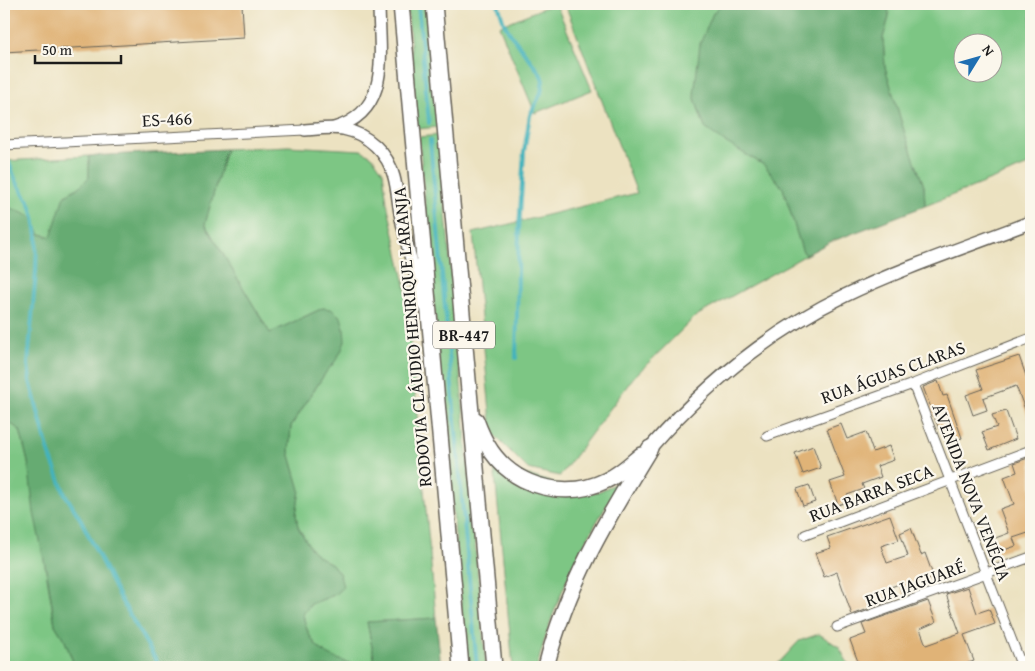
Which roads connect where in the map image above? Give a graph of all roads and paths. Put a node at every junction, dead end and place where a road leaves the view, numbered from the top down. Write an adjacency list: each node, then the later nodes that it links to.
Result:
1 (379, 4): 4 (street, ES-466)
2 (401, 4): 8 (main road, RODOVIA CLÁUDIO HENRIQUE LARANJA / BR-447)
3 (434, 4): 11 (main road, BR-447)
4 (332, 128): 5 (street, ES-466); 8 (street, ES-466)
5 (304, 130): 6 (street, ES-466)
6 (4, 145)
7 (1031, 222): 13 (main road)
8 (431, 333): 20 (main road, RODOVIA CLÁUDIO HENRIQUE LARANJA / BR-447)
9 (1031, 338): 10 (street, RUA ÁGUAS CLARAS)
10 (913, 384): 12 (street, RUA ÁGUAS CLARAS); 15 (street, AVENIDA NOVA VENÉCIA)
11 (471, 409): 13 (main road); 21 (main road, BR-447)
12 (766, 436)
13 (650, 448): 22 (main road)
14 (1031, 450): 15 (street, RUA BARRA SECA)
15 (950, 480): 16 (street, RUA BARRA SECA); 18 (street, AVENIDA NOVA VENÉCIA)
16 (805, 535)
17 (1031, 557): 18 (street, RUA JAGUARÉ)
18 (986, 574): 19 (street, RUA JAGUARÉ); 23 (street, AVENIDA NOVA VENÉCIA)
19 (837, 627)
20 (461, 667)
21 (494, 667)
22 (546, 667)
23 (1022, 667)

